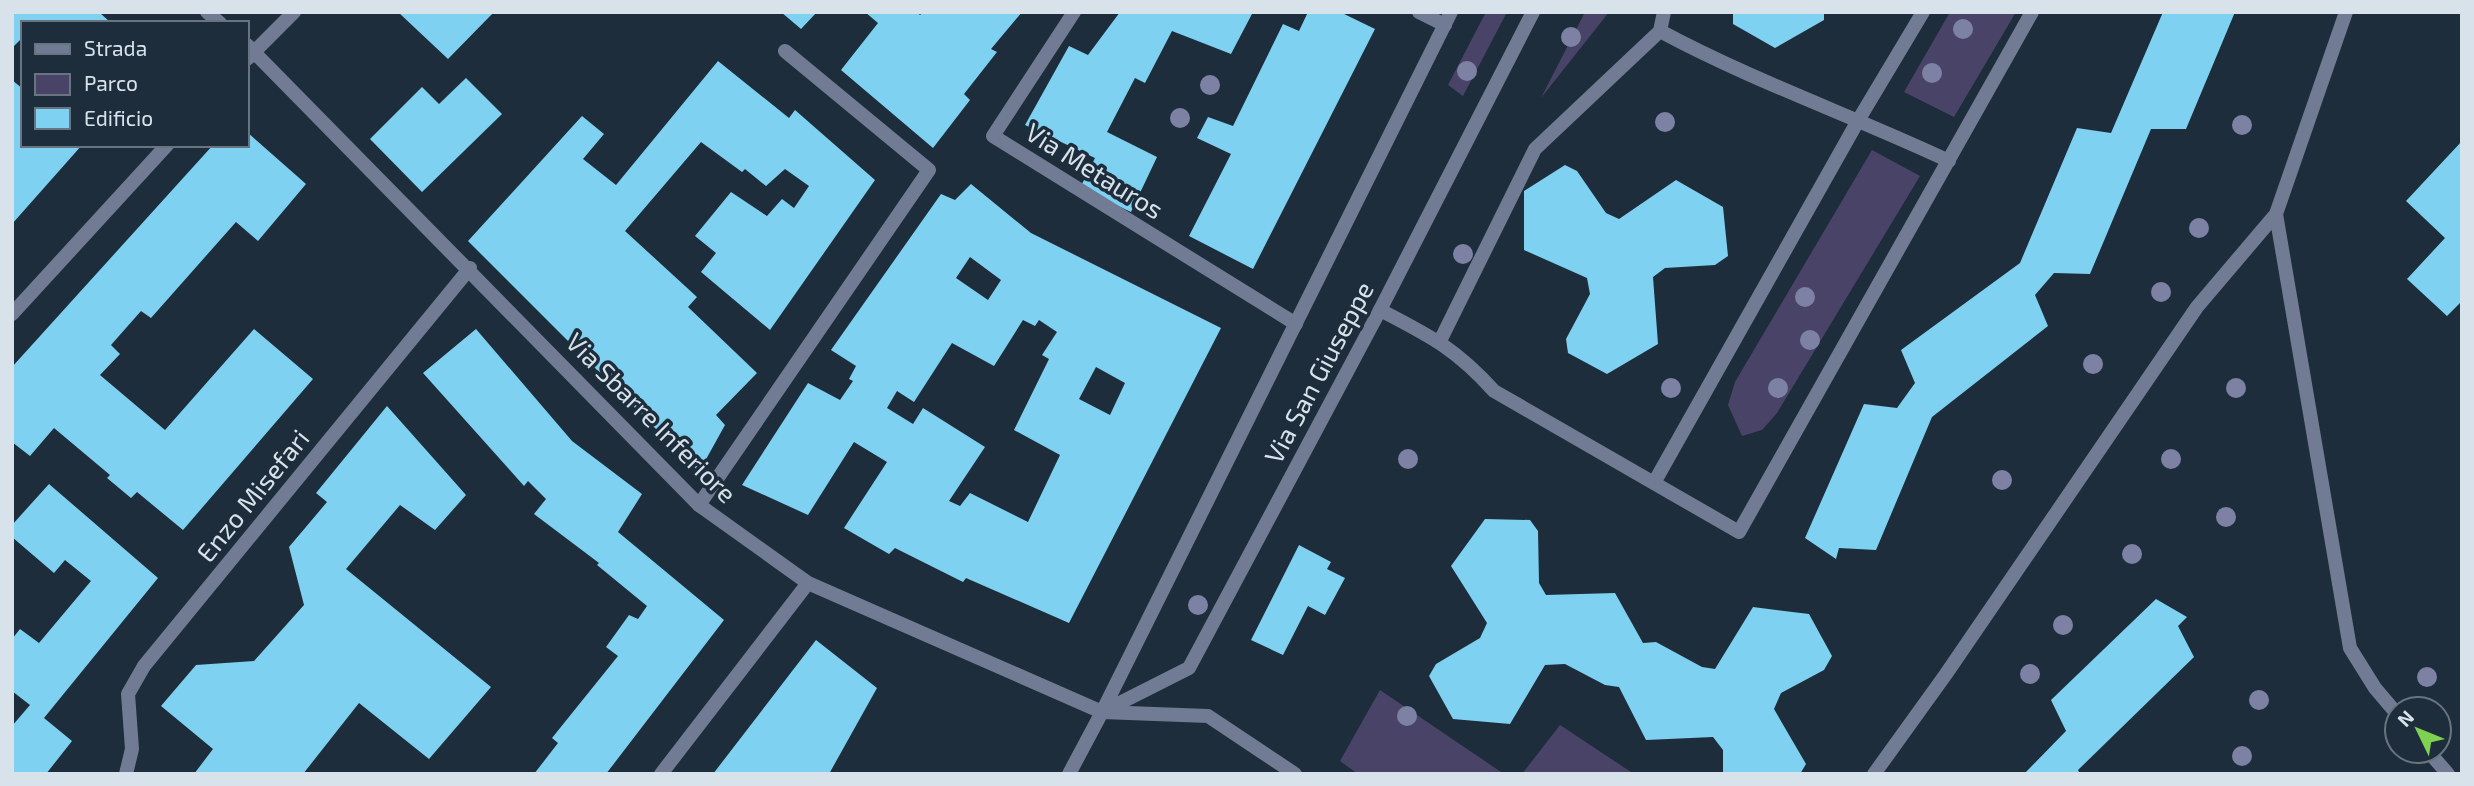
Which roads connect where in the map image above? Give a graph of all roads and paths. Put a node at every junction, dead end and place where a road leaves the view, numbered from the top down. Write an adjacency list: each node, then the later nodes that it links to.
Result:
1 (293, 12): 11 (street)
2 (1074, 12): 20 (street, Via Metauros)
3 (1419, 12): 9 (street)
4 (1533, 12): 18 (street, Via San Giuseppe)
5 (1664, 12): 10 (street)
6 (1923, 12): 13 (street)
7 (2032, 12): 15 (street)
8 (2346, 12): 16 (street)
9 (1448, 19): 20 (street, Via San Giuseppe)
10 (1660, 32): 13 (street); 21 (street)
11 (249, 51): 17 (street, Via Sbarre Inferiore)
12 (785, 51): 23 (street)
13 (1859, 119): 15 (street); 22 (street)
14 (165, 147): 19 (street)
15 (1949, 161): 22 (street)
16 (2276, 214): 25 (street); 31 (street)
17 (470, 268): 23 (street, Via Sbarre Inferiore); 27 (street, Enzo Misefari)
18 (1380, 310): 21 (street); 26 (street, Via San Giuseppe)
19 (12, 314)
20 (1296, 324): 26 (street, Via San Giuseppe)
21 (1440, 341): 22 (street)
22 (1655, 481)
23 (699, 505): 24 (street, Via Sbarre Inferiore)
24 (808, 583): 26 (street, Via Sbarre Inferiore); 28 (street)
25 (2383, 697)
26 (1102, 712): 29 (street, Via San Giuseppe); 30 (street, Via Sbarre Inferiore)
27 (126, 774)
28 (661, 774)
29 (1069, 774)
30 (1295, 774)
31 (1874, 774)

